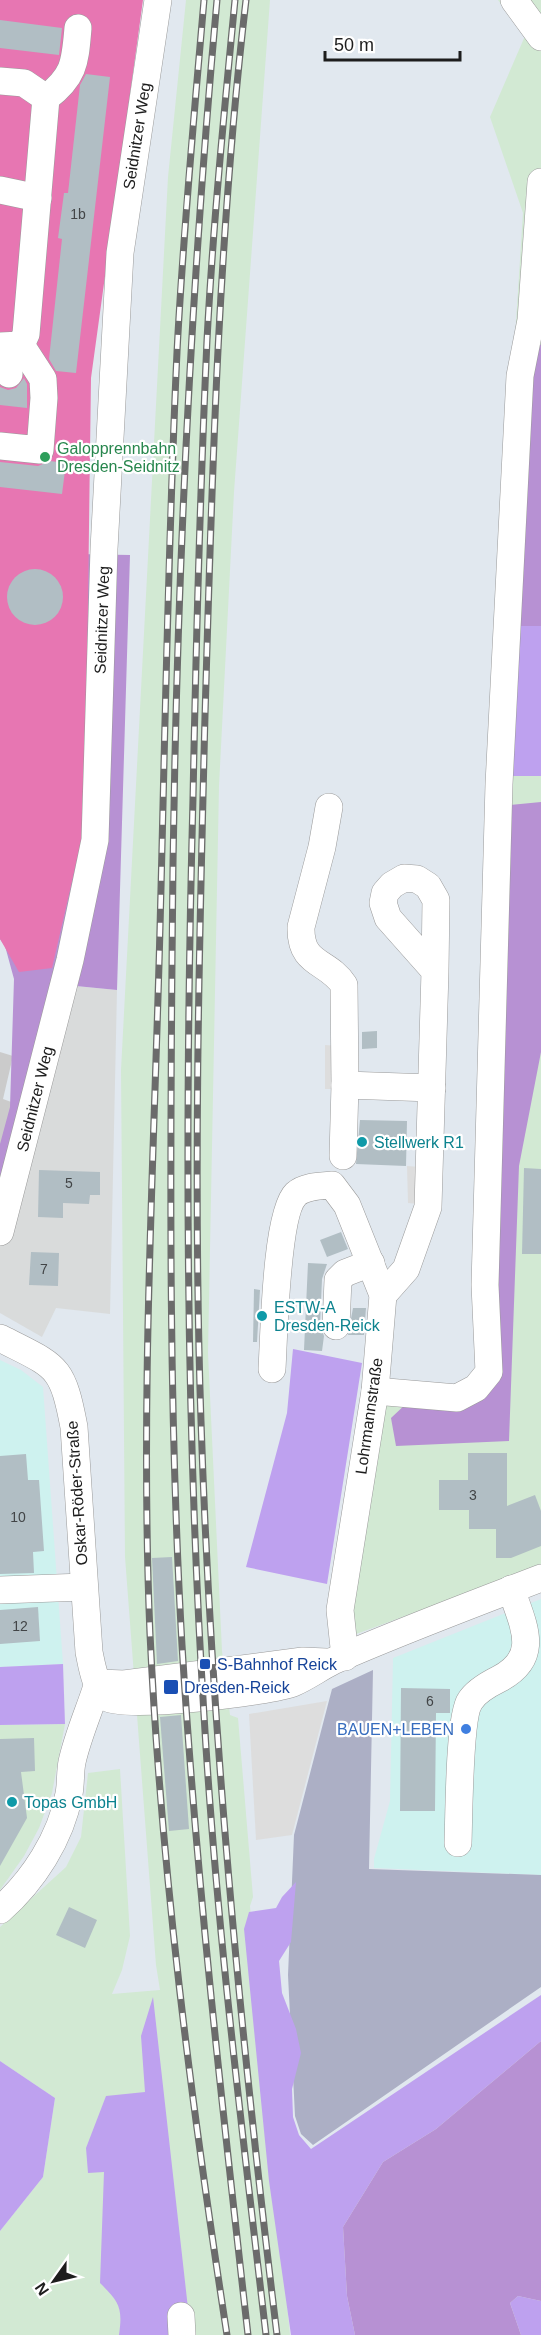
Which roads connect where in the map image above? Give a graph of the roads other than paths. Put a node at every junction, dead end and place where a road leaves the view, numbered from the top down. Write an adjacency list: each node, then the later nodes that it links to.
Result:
1 (158, 0): 18 (street, Seidnitzer Weg)
2 (514, 0): 4 (street)
3 (78, 28): 6 (street)
4 (541, 38)
5 (0, 81): 6 (street)
6 (46, 98): 9 (street)
7 (541, 182): 24 (street)
8 (0, 190): 9 (street)
9 (38, 198): 10 (street)
10 (10, 346): 11 (street); 12 (street)
11 (9, 374)
12 (0, 446)
13 (329, 807): 15 (street)
14 (435, 971): 16 (street)
15 (345, 1085): 16 (street); 17 (street)
16 (432, 1088): 20 (street)
17 (343, 1156)
18 (0, 1232)
19 (370, 1263): 20 (street, Lohrmannstraße); 21 (street); 23 (street, Lohrmannstraße)
20 (383, 1295): 24 (street, Lohrmannstraße)
21 (336, 1326)
22 (0, 1338): 26 (street, Oskar-Röder-Straße)
23 (272, 1369)
24 (375, 1391): 29 (street, Lohrmannstraße)
25 (541, 1578): 27 (street)
26 (84, 1587): 28 (street); 30 (street, Oskar-Röder-Straße)
27 (511, 1589): 29 (street); 31 (street)
28 (0, 1590)
29 (338, 1659): 30 (street)
30 (98, 1683): 32 (street)
31 (458, 1843)
32 (0, 1910)

